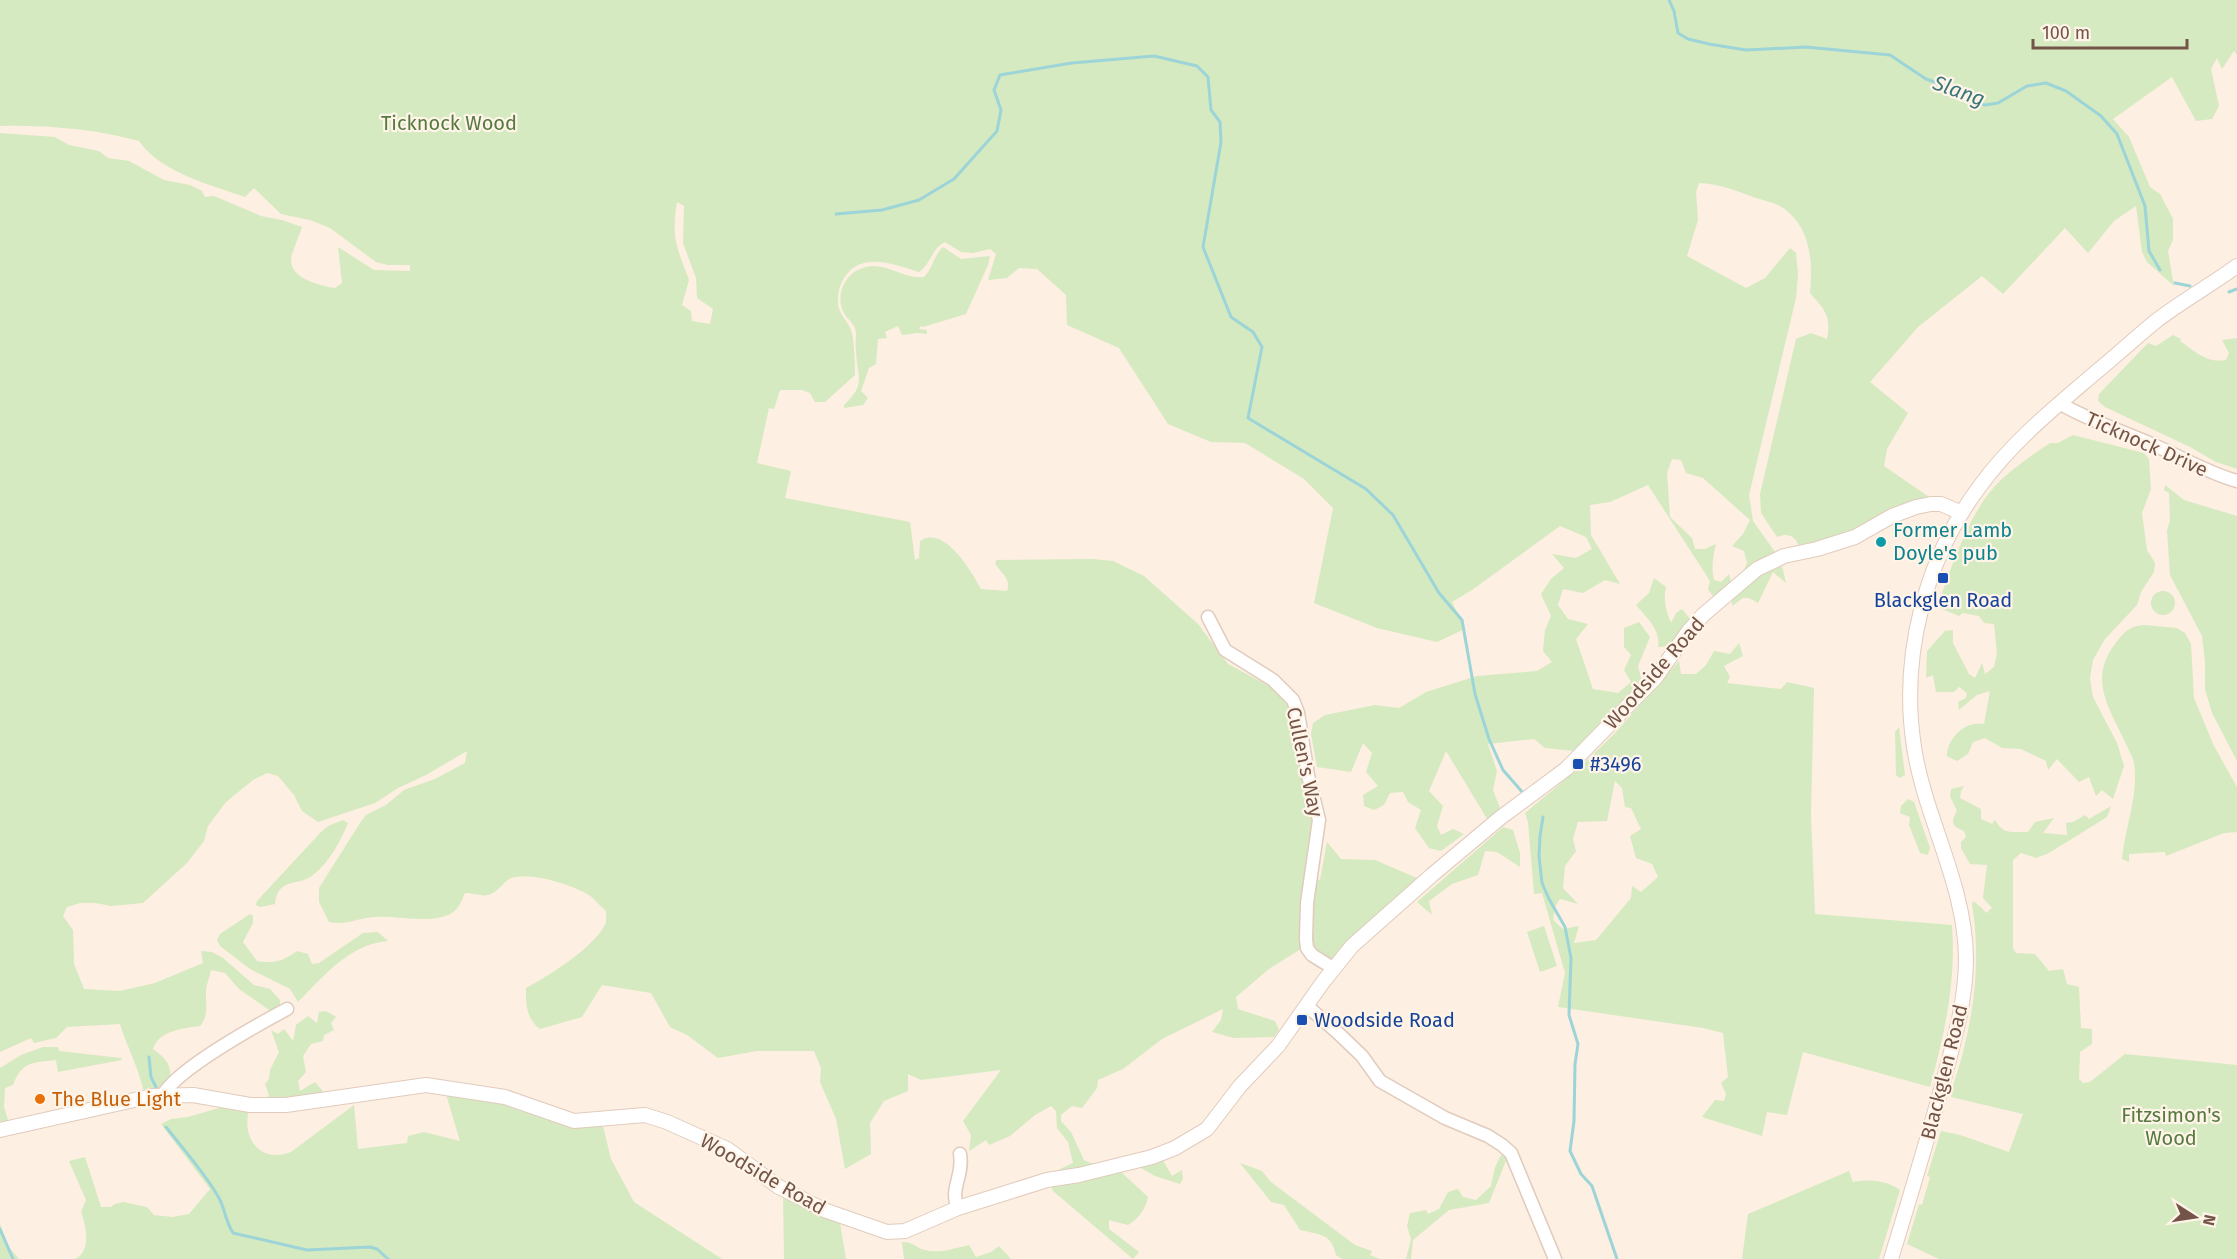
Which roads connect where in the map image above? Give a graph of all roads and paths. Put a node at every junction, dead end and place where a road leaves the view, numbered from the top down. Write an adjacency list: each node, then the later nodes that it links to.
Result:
1 (2237, 266): 2 (street, Blackglen Road)
2 (2059, 403): 3 (street, Ticknock Drive); 4 (street, Blackglen Road)
3 (2237, 481)
4 (1962, 513): 6 (street, Woodside Road); 14 (street, Blackglen Road)
5 (1208, 617): 6 (street, Cullen's Way)
6 (1333, 968): 7 (street, Woodside Road)
7 (1307, 1006): 12 (street, Woodside Road); 13 (street)
8 (287, 1009): 9 (street)
9 (169, 1095): 10 (street, Woodside Road); 12 (street, Woodside Road)
10 (0, 1130)
11 (960, 1154): 12 (street)
12 (958, 1208)
13 (1555, 1259)
14 (1891, 1259)

